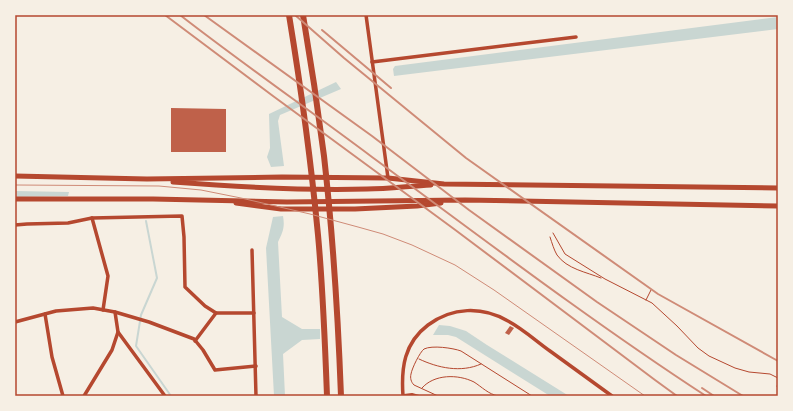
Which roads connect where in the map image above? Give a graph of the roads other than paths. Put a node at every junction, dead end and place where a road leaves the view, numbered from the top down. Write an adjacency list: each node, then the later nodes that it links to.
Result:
1 (289, 15): 32 (highway)
2 (303, 15): 33 (highway)
3 (366, 15): 5 (street)
4 (576, 37): 5 (street)
5 (372, 62): 7 (street)
6 (15, 176): 8 (main road)
7 (388, 178): 8 (main road); 9 (main road)
8 (147, 180): 9 (main road)
9 (444, 184): 10 (main road)
10 (778, 188)
11 (15, 199): 12 (main road)
12 (209, 200): 13 (main road); 13 (main road)
13 (465, 200): 14 (main road)
14 (778, 206)
15 (92, 218): 16 (street); 18 (street); 20 (street)
16 (15, 225)
17 (252, 250): 21 (street)
18 (103, 310): 19 (street); 22 (street)
19 (115, 312): 24 (street); 25 (street)
20 (216, 313): 21 (street); 25 (street)
21 (254, 313): 26 (street)
22 (45, 314): 23 (street); 28 (street)
23 (15, 322)
24 (118, 332): 29 (street); 30 (street)
25 (195, 341): 26 (street)
26 (256, 366): 31 (street)
27 (402, 395): 34 (lane); 35 (street)
28 (63, 396)
29 (84, 396)
30 (165, 396)
31 (256, 396)
32 (327, 396)
33 (341, 396)
34 (419, 396)
35 (612, 396)

